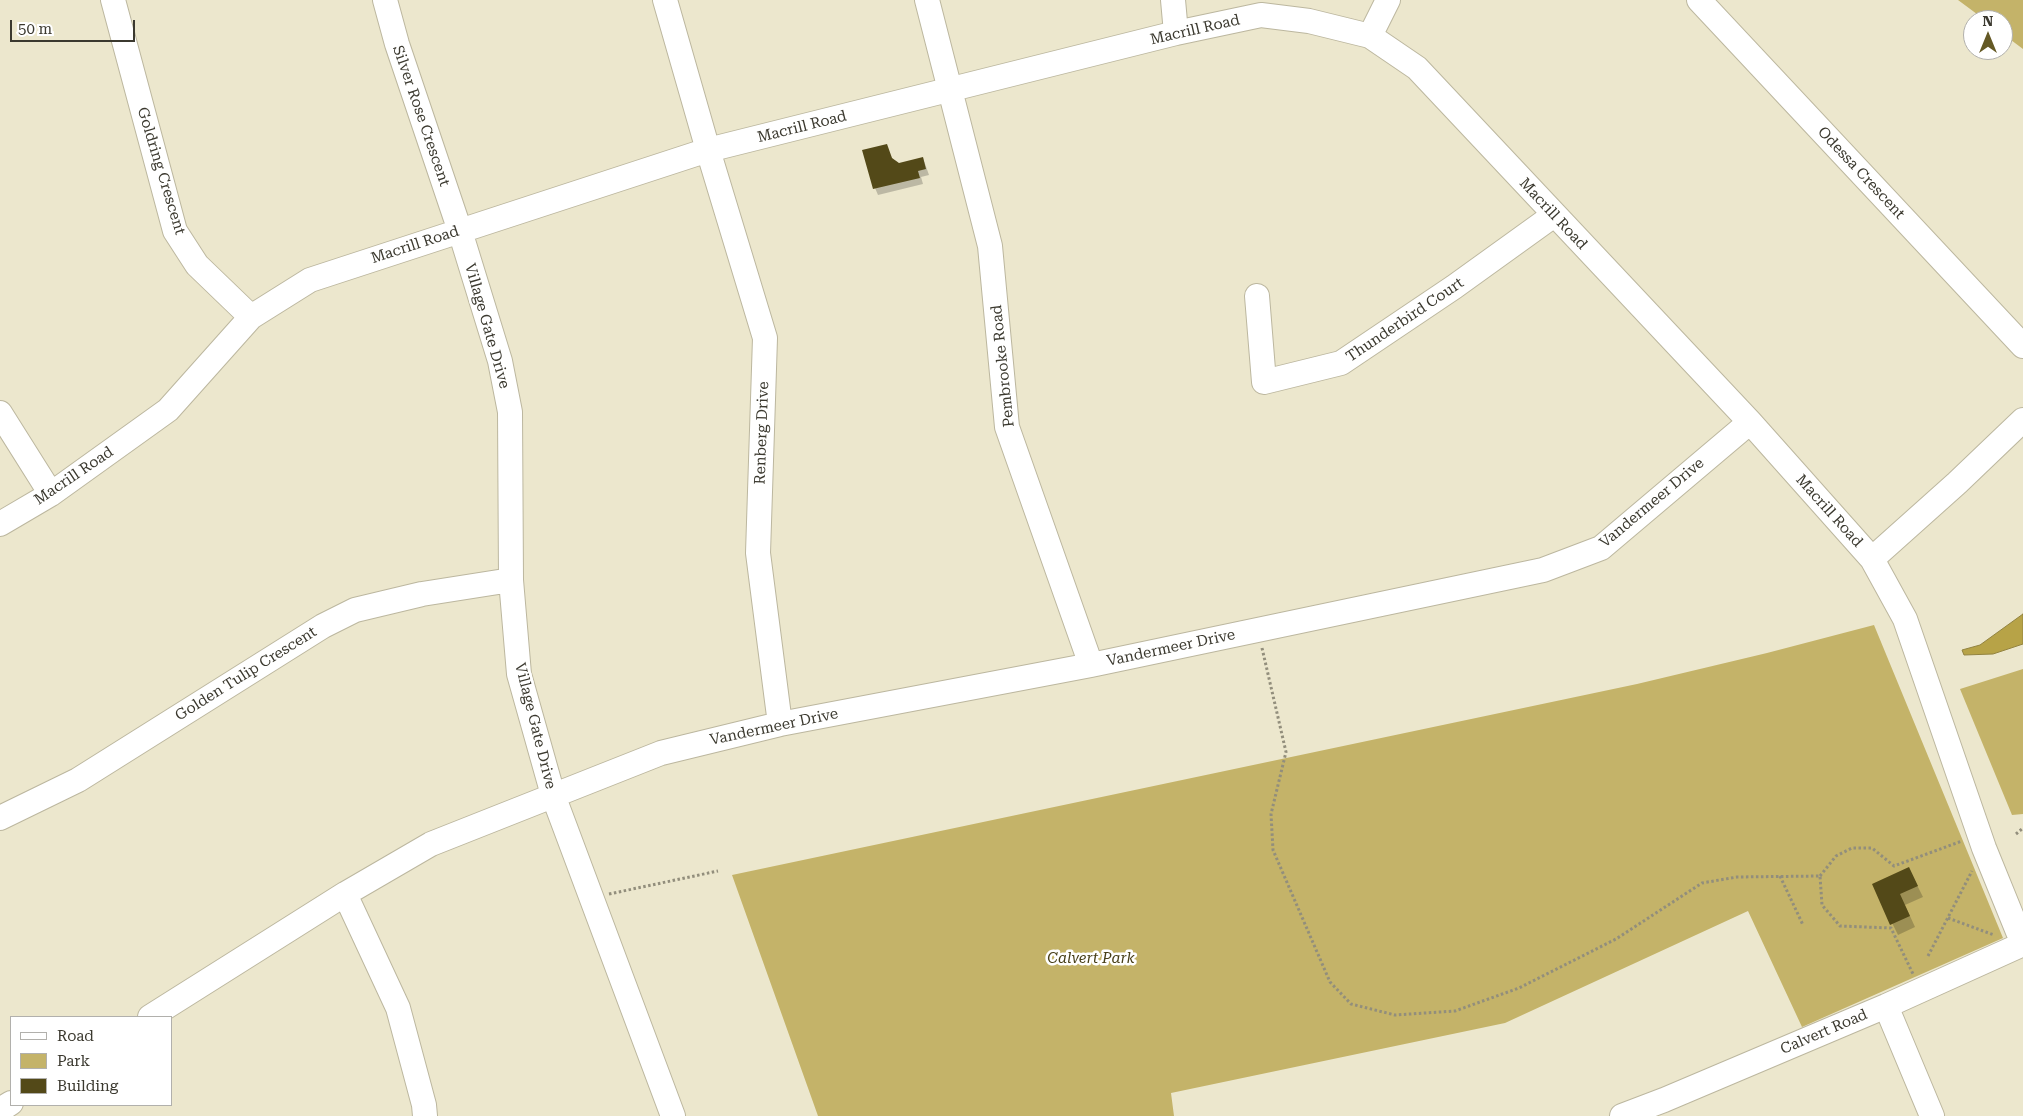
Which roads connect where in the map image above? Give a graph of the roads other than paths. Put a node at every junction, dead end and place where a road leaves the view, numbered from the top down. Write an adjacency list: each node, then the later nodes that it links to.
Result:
1 (113, 0): 15 (street, Goldring Crescent)
2 (385, 0): 13 (street, Silver Rose Crescent)
3 (665, 0): 11 (street, Renberg Drive)
4 (927, 0): 10 (street, Pembrooke Road)
5 (1173, 0): 8 (street)
6 (1388, 0): 9 (street)
7 (1699, 0): 16 (street, Odessa Crescent)
8 (1176, 33): 9 (street, Macrill Road); 10 (street, Macrill Road)
9 (1370, 36): 12 (street, Macrill Road)
10 (951, 89): 11 (street, Macrill Road); 24 (street, Pembrooke Road)
11 (708, 150): 13 (street, Macrill Road); 25 (street, Renberg Drive)
12 (1554, 215): 14 (street, Thunderbird Court); 19 (street, Macrill Road)
13 (460, 231): 15 (street, Macrill Road); 23 (street, Village Gate Drive)
14 (1257, 296)
15 (252, 317): 20 (street, Macrill Road)
16 (2023, 346)
17 (0, 413): 20 (street)
18 (2023, 420): 22 (street)
19 (1750, 422): 22 (street, Macrill Road); 24 (street, Vandermeer Drive)
20 (51, 494): 21 (street, Macrill Road)
21 (0, 524)
22 (1872, 559): 29 (street, Macrill Road)
23 (511, 580): 26 (street, Village Gate Drive); 27 (street, Golden Tulip Crescent)
24 (1091, 665): 25 (street, Vandermeer Drive)
25 (780, 724): 26 (street, Vandermeer Drive)
26 (553, 795): 28 (street); 34 (street, Village Gate Drive)
27 (0, 818)
28 (345, 894): 31 (street); 33 (street)
29 (2023, 944): 30 (street, Calvert Road)
30 (1886, 1006): 32 (street, Calvert Road); 36 (street)
31 (152, 1016)
32 (1668, 1108): 35 (street, Calvert Road)
33 (425, 1116)
34 (673, 1116)
35 (1622, 1116)
36 (1932, 1116)

